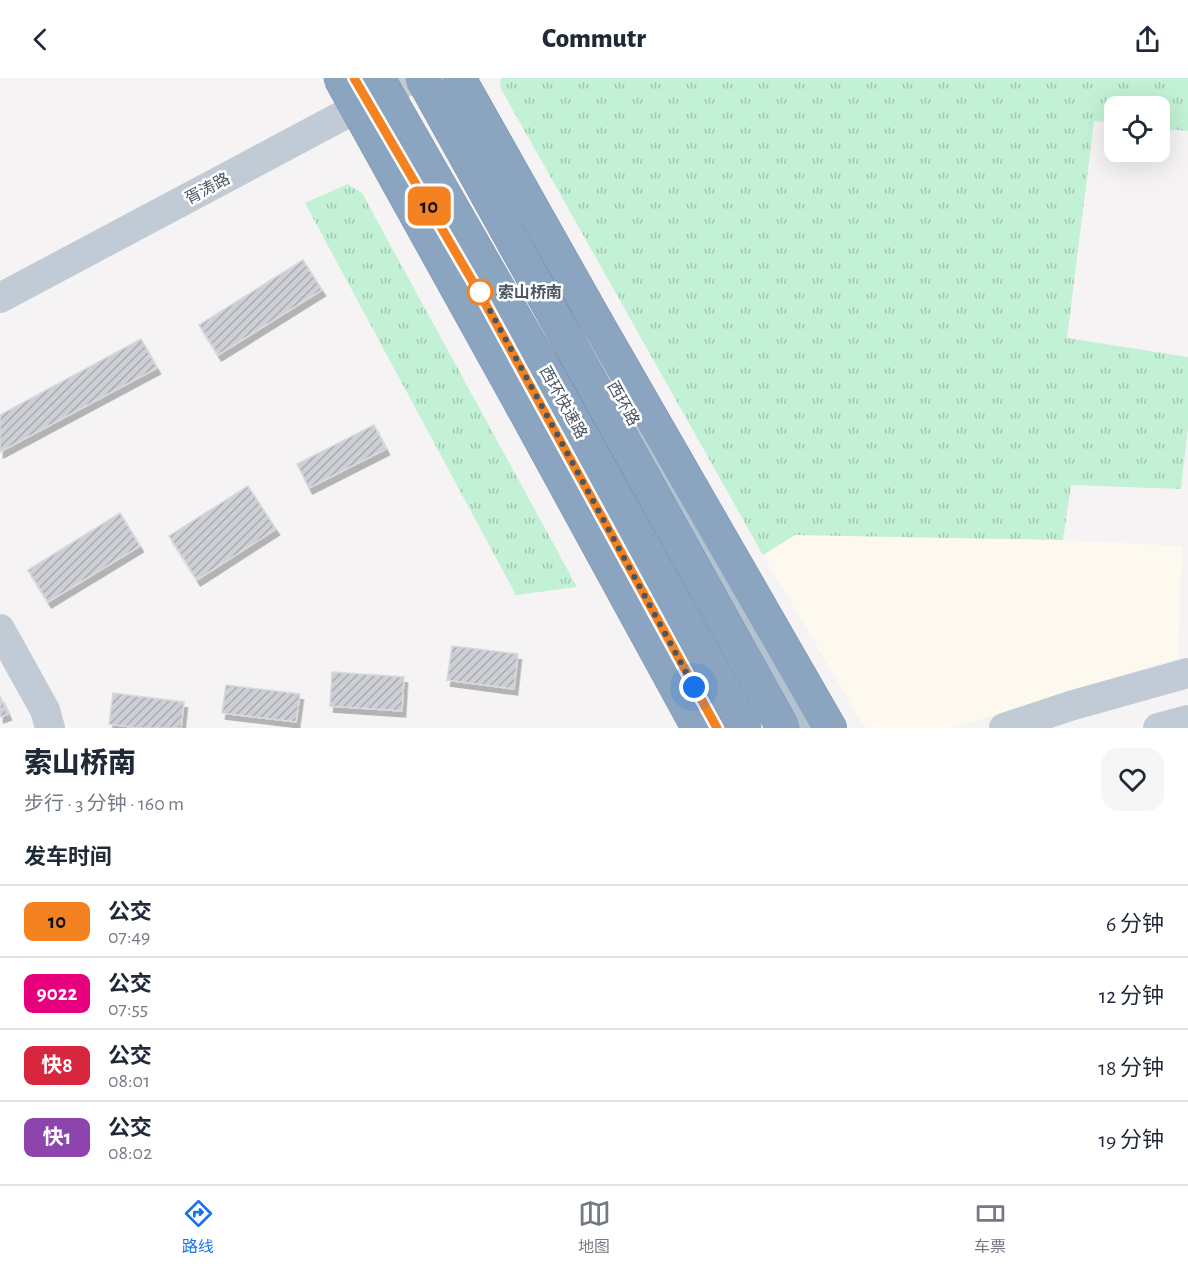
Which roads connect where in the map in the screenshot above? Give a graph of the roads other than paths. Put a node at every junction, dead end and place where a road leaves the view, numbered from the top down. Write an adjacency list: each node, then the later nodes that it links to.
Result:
1 (340, 78): 12 (highway, bridge)
2 (413, 78): 6 (street, 胥涛路)
3 (422, 78): 15 (highway, 西环快速路, bridge)
4 (442, 78): 16 (main road, 西环路)
5 (459, 78): 17 (highway, bridge)
6 (367, 86): 7 (street, 胥涛路); 13 (main road); 14 (highway, 西环快速路, bridge)
7 (0, 298)
8 (0, 629): 11 (street)
9 (1188, 673): 18 (street)
10 (1188, 720): 19 (street)
11 (50, 728)
12 (698, 728)
13 (717, 728)
14 (745, 728)
15 (783, 728)
16 (806, 728)
17 (830, 728)
18 (1004, 728)
19 (1158, 728)

